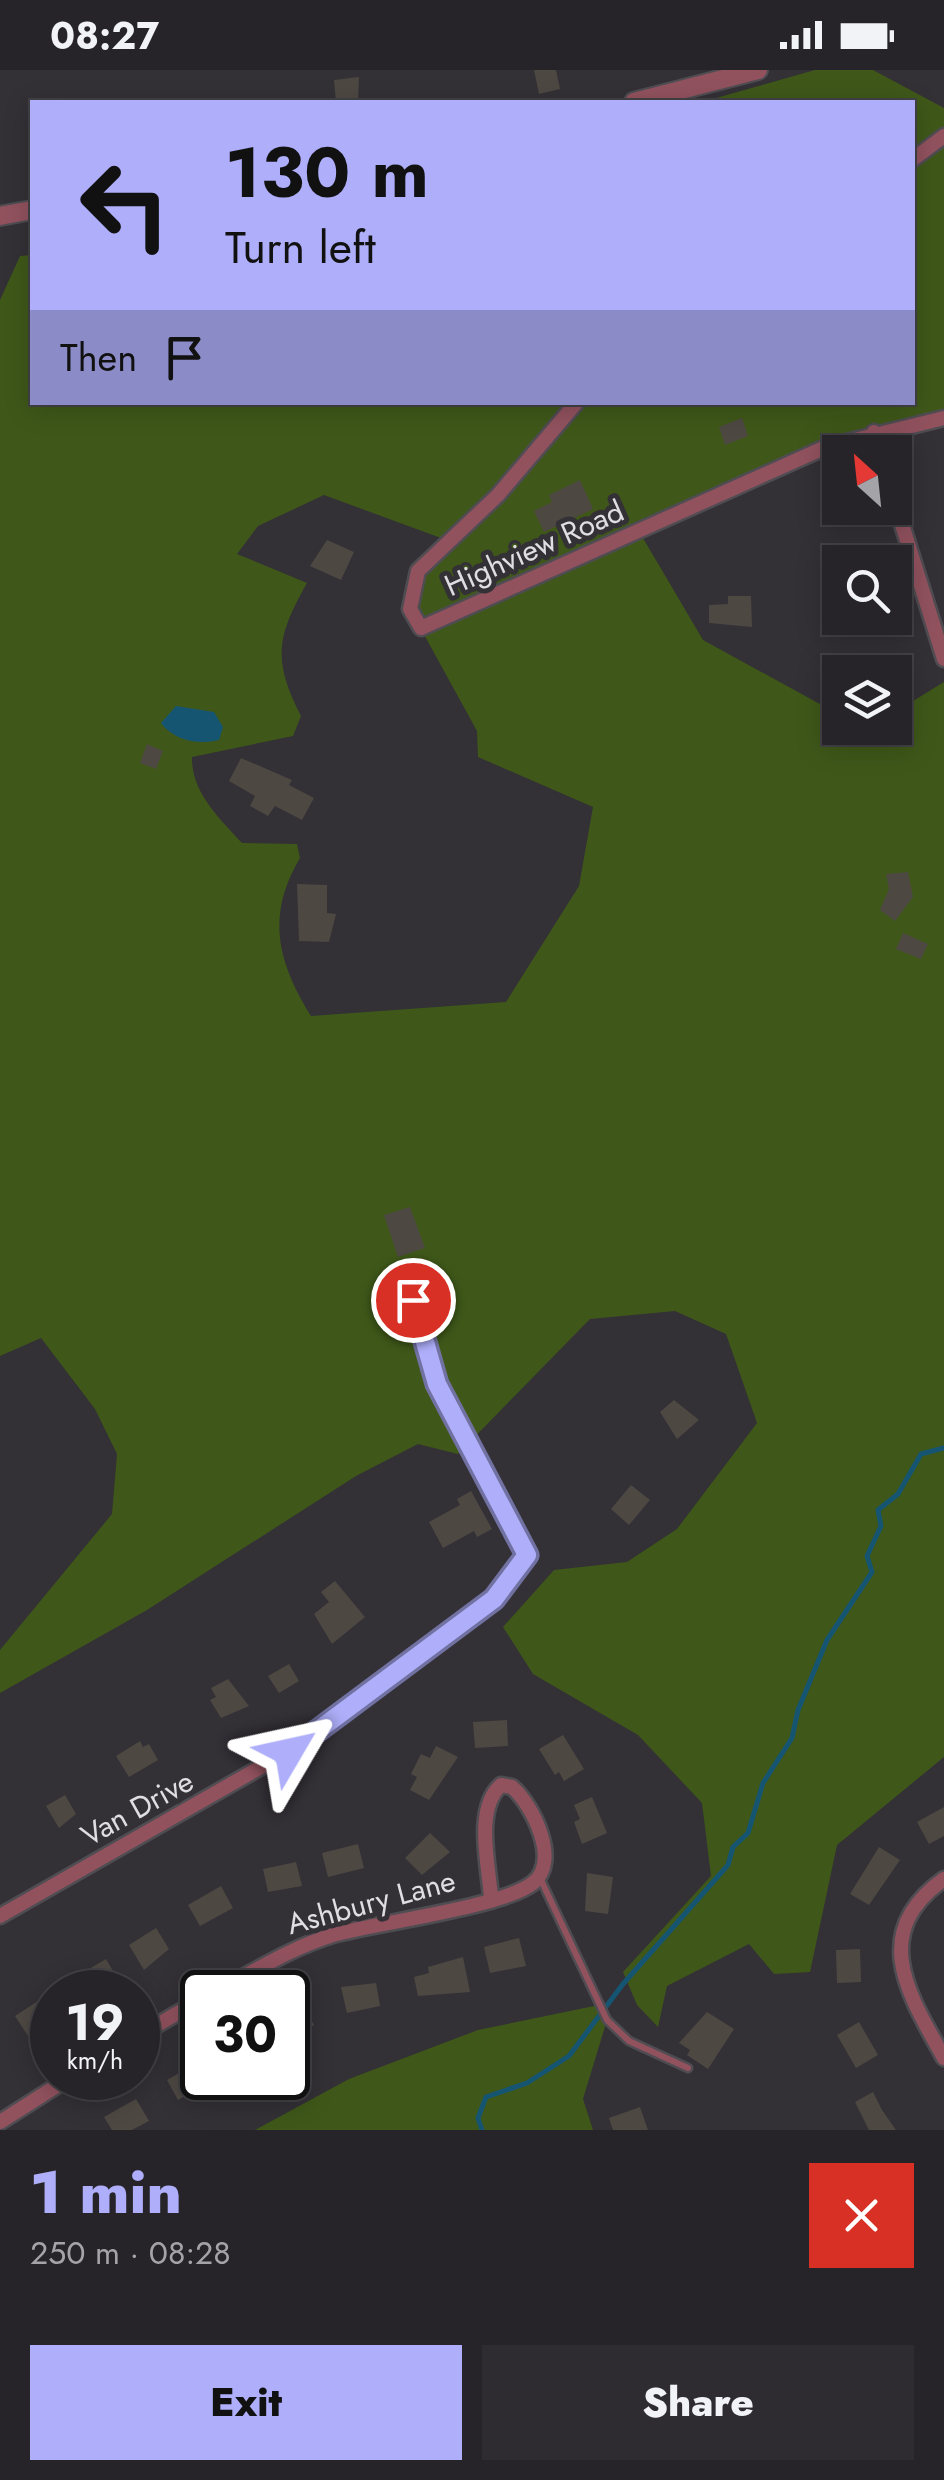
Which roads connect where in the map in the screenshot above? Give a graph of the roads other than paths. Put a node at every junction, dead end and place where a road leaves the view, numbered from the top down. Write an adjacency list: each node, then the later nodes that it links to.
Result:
1 (753, 71): 2 (street)
2 (642, 100)
3 (944, 136): 4 (street)
4 (915, 158)
5 (30, 210): 6 (street)
6 (0, 216)
7 (574, 405): 9 (street, Highview Road)
8 (944, 418): 9 (street, Highview Road)
9 (874, 432): 10 (street)
10 (875, 435)
11 (902, 525): 12 (street)
12 (944, 659)
13 (413, 1300): 14 (lane)
14 (527, 1555): 18 (street, Van Drive)
15 (539, 1877): 17 (street, Ashbury Lane); 17 (street, Ashbury Lane); 21 (lane)
16 (944, 1879): 20 (street)
17 (491, 1898): 19 (street, Ashbury Lane)
18 (0, 1916)
19 (256, 1970)
20 (944, 2058)
21 (688, 2068)
22 (35, 2100): 23 (street)
23 (0, 2122)

